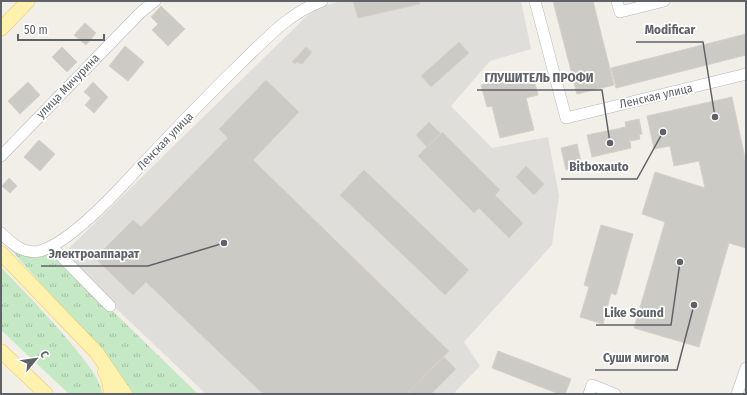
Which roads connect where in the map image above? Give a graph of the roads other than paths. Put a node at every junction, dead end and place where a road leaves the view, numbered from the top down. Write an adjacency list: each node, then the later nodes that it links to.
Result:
1 (28, 1): 7 (main road)
2 (155, 1): 9 (street, улица Мичурина)
3 (322, 1): 11 (street, Ленская улица)
4 (536, 1): 8 (street, Ленская улица)
5 (617, 1): 6 (street)
6 (664, 1)
7 (1, 29)
8 (746, 74)
9 (1, 156)
10 (1, 233): 11 (street, Ленская улица)
11 (52, 247): 13 (street)
12 (1, 253): 15 (main road)
13 (110, 306)
14 (1, 351): 17 (main road)
15 (97, 353): 18 (main road); 19 (main road)
16 (746, 368): 22 (street)
17 (45, 392)
18 (111, 394)
19 (125, 394)
20 (589, 394): 21 (street)
21 (616, 394)
22 (737, 394)

